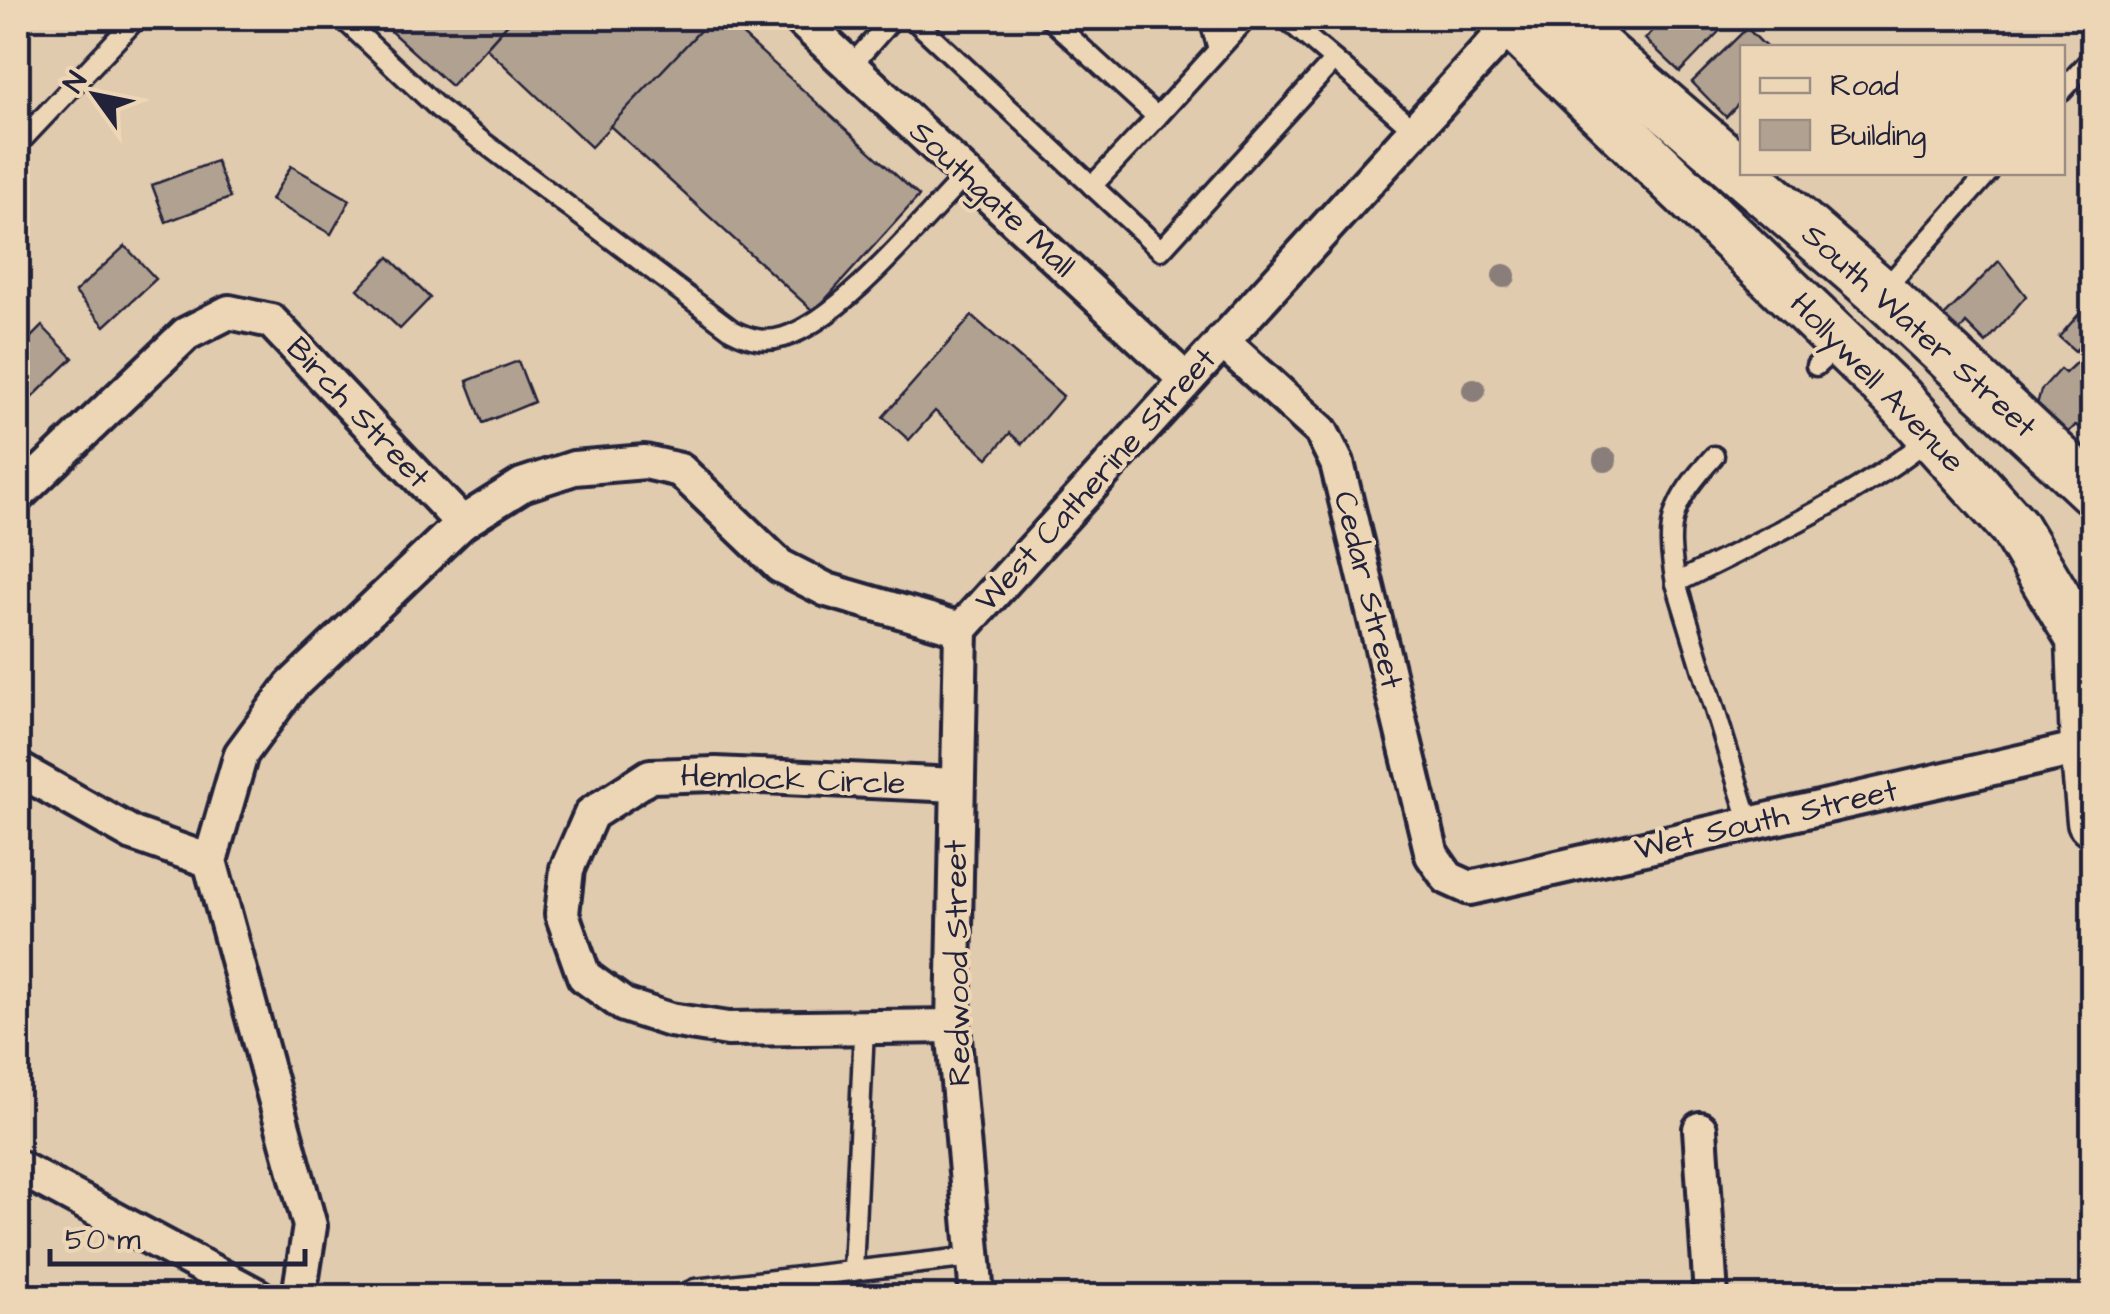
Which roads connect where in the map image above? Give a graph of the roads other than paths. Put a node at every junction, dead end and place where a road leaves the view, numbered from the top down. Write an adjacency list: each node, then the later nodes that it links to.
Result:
1 (137, 18): 19 (lane)
2 (342, 18): 21 (lane)
3 (799, 18): 15 (street, Southgate Mall)
4 (894, 18): 15 (lane)
5 (912, 18): 24 (lane)
6 (1049, 18): 17 (lane)
7 (1209, 18): 12 (lane)
8 (1247, 18): 12 (lane)
9 (1285, 18): 14 (lane)
10 (1563, 18): 20 (street, South Water Street)
11 (1511, 20): 18 (street, West Catherine Street); 28 (street, Hollywell Avenue)
12 (1218, 50): 17 (lane)
13 (2092, 58): 16 (lane)
14 (1334, 60): 18 (lane); 24 (lane)
15 (851, 66): 21 (street, Southgate Mall)
16 (2065, 88)
17 (1156, 117): 24 (lane)
18 (1414, 130): 26 (street, West Catherine Street)
19 (18, 144)
20 (1740, 171)
21 (966, 174): 27 (street, Southgate Mall)
22 (1745, 175): 25 (street, South Water Street)
23 (1986, 175): 25 (lane)
24 (1092, 186)
25 (1881, 293): 30 (street, South Water Street)
26 (1222, 341): 27 (street, West Catherine Street); 41 (street, Cedar Street)
27 (1186, 380): 34 (street, West Catherine Street)
28 (1932, 436): 33 (lane); 35 (street, Hollywell Avenue)
29 (1714, 456): 33 (lane)
30 (2092, 490)
31 (18, 495): 32 (street, Birch Street)
32 (462, 523): 34 (street, West Catherine Street); 40 (street, West Catherine Street)
33 (1676, 583): 39 (lane)
34 (961, 629): 37 (street, Redwood Street)
35 (2089, 743): 38 (street, Hollywell Avenue); 39 (street, Wet South Street)
36 (18, 769): 40 (street)
37 (957, 786): 42 (street, Redwood Street); 43 (street, Hemlock Circle)
38 (2092, 821)
39 (1750, 824): 41 (street, Wet South Street)
40 (210, 861): 49 (street)
41 (1448, 878)
42 (953, 1026): 43 (street, Hemlock Circle); 46 (street, Redwood Street)
43 (864, 1027): 47 (lane)
44 (1700, 1129): 52 (street)
45 (18, 1167): 48 (street)
46 (973, 1257): 47 (lane); 51 (street, Redwood Street)
47 (853, 1270): 50 (lane)
48 (258, 1296)
49 (298, 1296)
50 (680, 1296)
51 (977, 1296)
52 (1712, 1296)

